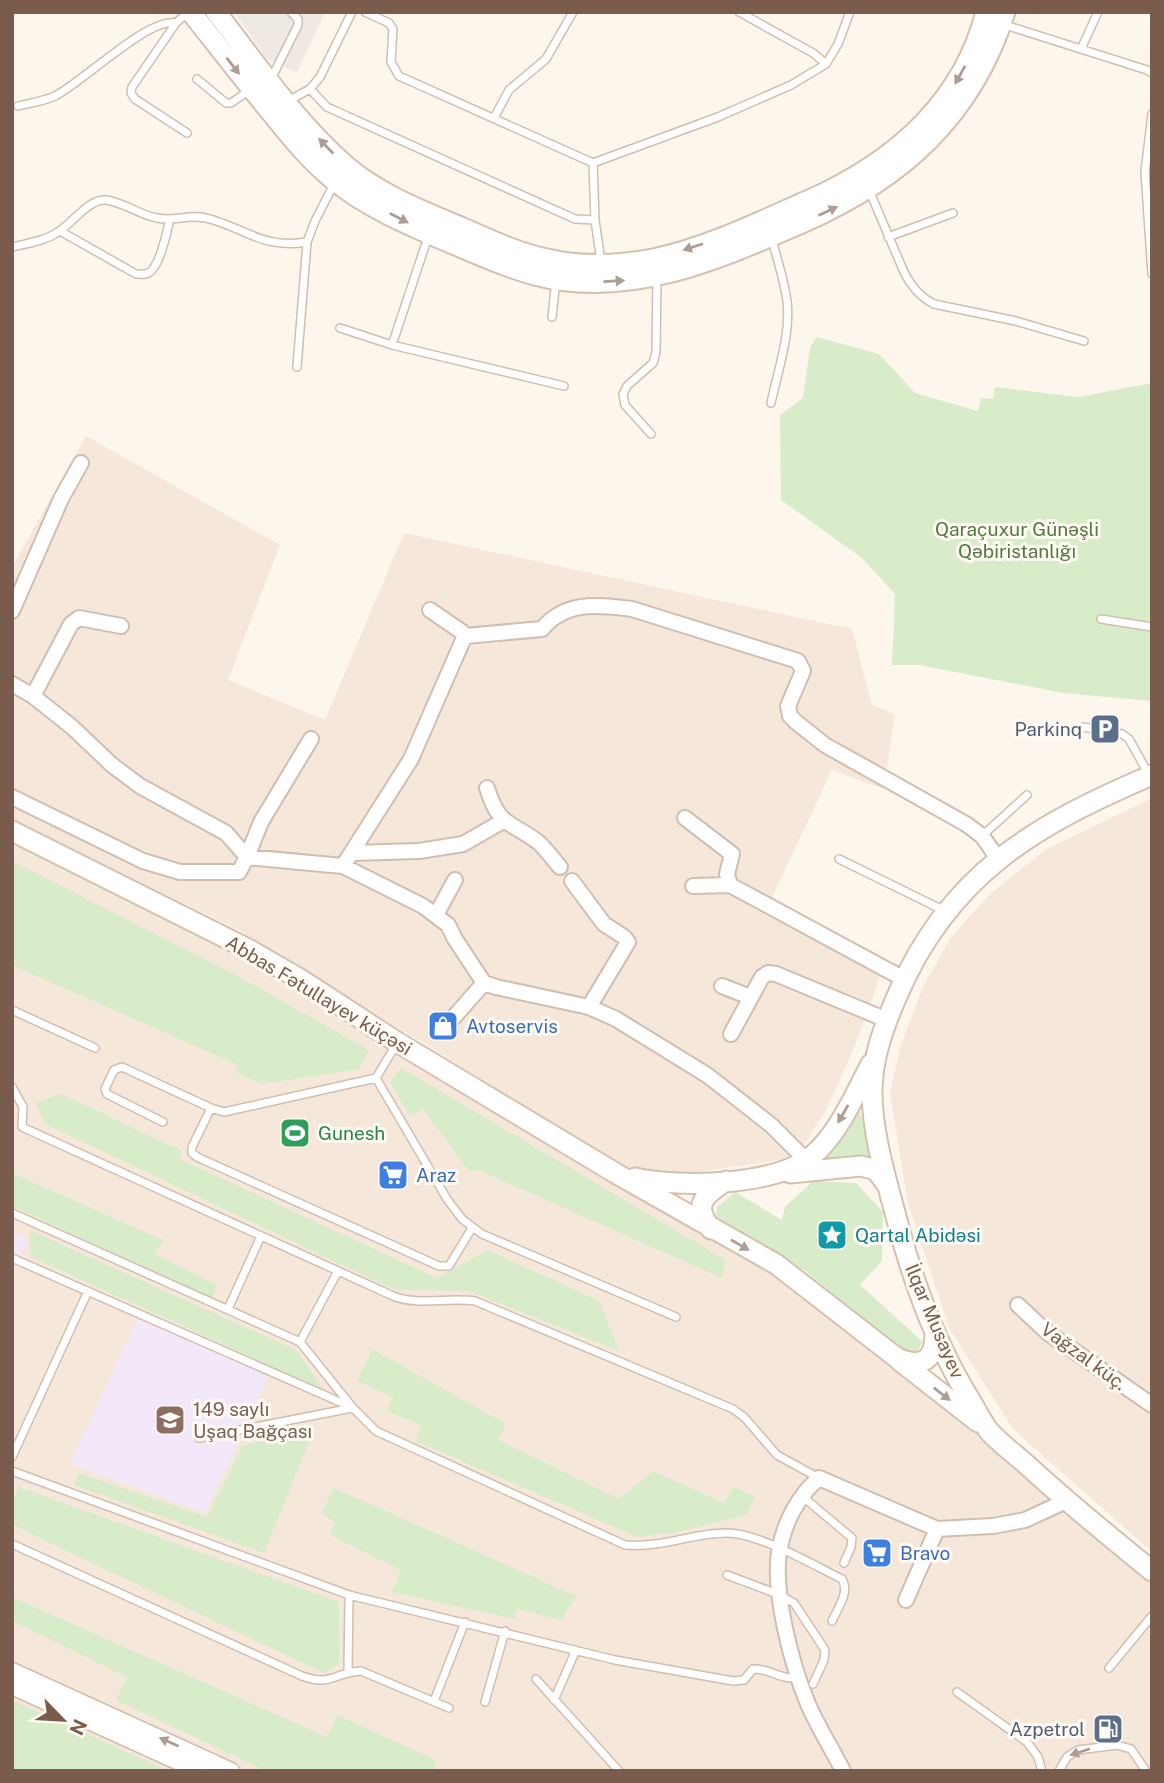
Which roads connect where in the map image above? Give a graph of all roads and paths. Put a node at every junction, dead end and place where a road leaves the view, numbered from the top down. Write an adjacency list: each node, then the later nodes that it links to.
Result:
1 (216, 12): 15 (main road)
2 (291, 12): 15 (lane)
3 (352, 12): 16 (lane)
4 (365, 12): 20 (lane)
5 (573, 12): 20 (lane)
6 (739, 12): 12 (lane)
7 (850, 12): 12 (lane)
8 (1098, 12): 11 (lane)
9 (185, 16): 15 (main road, one-way to 15); 18 (lane); 21 (lane)
10 (998, 16): 11 (lane); 24 (main road); 32 (main road, one-way to 32)
11 (1081, 49): 13 (lane)
12 (826, 64): 22 (lane)
13 (1152, 73)
14 (197, 79): 15 (lane)
15 (260, 85): 17 (main road); 23 (main road)
16 (310, 89): 17 (lane); 27 (lane)
17 (286, 102): 35 (main road, one-way to 17)
18 (18, 106)
19 (1152, 114): 36 (lane)
20 (494, 118): 22 (lane)
21 (187, 133)
22 (593, 163): 27 (lane)
23 (335, 182): 29 (main road, one-way to 29); 33 (lane)
24 (869, 189): 30 (main road, one-way to 24); 31 (lane)
25 (953, 213): 31 (lane)
26 (170, 219): 28 (lane); 28 (lane); 33 (lane)
27 (595, 220): 35 (lane)
28 (60, 231): 34 (lane)
29 (429, 233): 38 (main road); 42 (lane)
30 (771, 236): 32 (main road); 45 (lane)
31 (888, 237): 41 (lane)
32 (743, 238): 35 (main road, one-way to 35); 37 (main road)
33 (307, 242): 43 (lane)
34 (12, 247)
35 (601, 263)
36 (1152, 274)
37 (657, 276): 38 (main road, one-way to 37); 46 (lane)
38 (556, 279): 39 (lane)
39 (552, 317)
40 (340, 328): 42 (lane)
41 (1084, 341)
42 (392, 345): 44 (lane)
43 (297, 367)
44 (564, 386)
45 (771, 403)
46 (651, 434)
47 (80, 463): 49 (street)
48 (430, 610): 53 (street)
49 (12, 611)
50 (1101, 619): 52 (lane)
51 (121, 626): 55 (street)
52 (1152, 627)
53 (465, 636): 65 (street); 68 (street)
54 (12, 684): 55 (street)
55 (33, 696): 66 (street)
56 (1083, 727): 58 (lane)
57 (312, 739): 66 (street)
58 (1151, 775): 69 (main road)
59 (487, 788): 63 (street)
60 (1027, 795): 65 (lane)
61 (12, 797): 66 (street)
62 (685, 818): 73 (street)
63 (503, 821): 68 (street); 70 (street)
64 (12, 831): 86 (main road, Abbas Fətullayev küçəsi)
65 (982, 836): 69 (street)
66 (247, 857): 68 (street)
67 (839, 859): 75 (lane)
68 (348, 860): 76 (street)
69 (999, 860): 75 (main road)
70 (560, 867)
71 (455, 880): 76 (street)
72 (572, 881): 81 (street)
73 (730, 885): 74 (street); 77 (street)
74 (694, 886)
75 (945, 911): 77 (main road)
76 (436, 915): 78 (street)
77 (904, 979): 84 (main road)
78 (484, 983): 81 (street); 83 (street)
79 (722, 986): 80 (street)
80 (750, 998): 84 (street); 85 (street)
81 (589, 1007): 95 (street)
82 (12, 1010): 87 (lane)
83 (454, 1017)
84 (887, 1020): 88 (main road)
85 (732, 1034)
86 (397, 1042): 89 (lane); 96 (main road, Abbas Fətullayev küçəsi)
87 (95, 1048)
88 (877, 1055): 95 (main road, one-way to 95); 99 (main road, İlqar Musayev)
89 (376, 1078): 91 (lane); 101 (lane)
90 (12, 1087): 94 (lane)
91 (211, 1108): 93 (lane); 101 (lane)
92 (12, 1122): 94 (lane)
93 (163, 1122)
94 (22, 1127): 103 (lane)
95 (806, 1160): 97 (main road)
96 (617, 1174): 98 (main road); 102 (main road, Abbas Fətullayev küçəsi)
97 (769, 1175): 98 (main road); 99 (main road)
98 (727, 1181): 102 (main road)
99 (889, 1187): 110 (main road, İlqar Musayev)
100 (12, 1213): 108 (lane)
101 (472, 1228): 109 (lane)
102 (711, 1228): 112 (main road, Abbas Fətullayev küçəsi, one-way to 112)
103 (261, 1236): 105 (lane); 108 (lane)
104 (12, 1258): 106 (lane)
105 (338, 1271): 111 (lane); 119 (lane)
106 (88, 1291): 114 (lane); 117 (lane)
107 (1018, 1305): 113 (street, Vağzal küç.)
108 (228, 1309): 111 (lane)
109 (676, 1317)
110 (935, 1333): 112 (main road); 115 (main road, İlqar Musayev)
111 (300, 1342): 114 (lane)
112 (897, 1358): 115 (main road, Abbas Fətullayev küçəsi, one-way to 115)
113 (1152, 1405)
114 (353, 1408): 116 (lane); 124 (lane)
115 (988, 1430): 121 (main road, İlqar Musayev)
116 (199, 1438)
117 (12, 1457)
118 (12, 1471): 128 (lane)
119 (819, 1478): 120 (street); 122 (street)
120 (801, 1496): 124 (street); 125 (lane)
121 (1066, 1501): 122 (street); 126 (main road, İlqar Musayev)
122 (937, 1529): 130 (street)
123 (12, 1544): 138 (lane)
124 (779, 1548): 129 (street); 132 (lane)
125 (844, 1563)
126 (1152, 1572)
127 (727, 1575): 129 (lane)
128 (349, 1595): 133 (lane); 138 (lane)
129 (780, 1595): 139 (street); 141 (lane)
130 (906, 1600)
131 (1152, 1616): 136 (lane)
132 (832, 1620)
133 (465, 1622): 134 (lane); 145 (lane)
134 (505, 1631): 135 (lane); 146 (lane)
135 (576, 1650): 139 (lane); 144 (lane)
136 (1110, 1668)
137 (12, 1671): 149 (street, one-way to 137)
138 (348, 1671): 145 (lane)
139 (798, 1678): 151 (street)
140 (536, 1679): 144 (lane)
141 (813, 1684)
142 (12, 1686): 148 (street)
143 (957, 1692): 152 (lane)
144 (554, 1700): 150 (lane)
145 (434, 1701): 147 (lane)
146 (485, 1702)
147 (449, 1708)
148 (198, 1771)
149 (231, 1771)
150 (619, 1771)
151 (843, 1771)
152 (1042, 1771)
153 (1059, 1771): 154 (lane, one-way to 153)
154 (1146, 1771)

